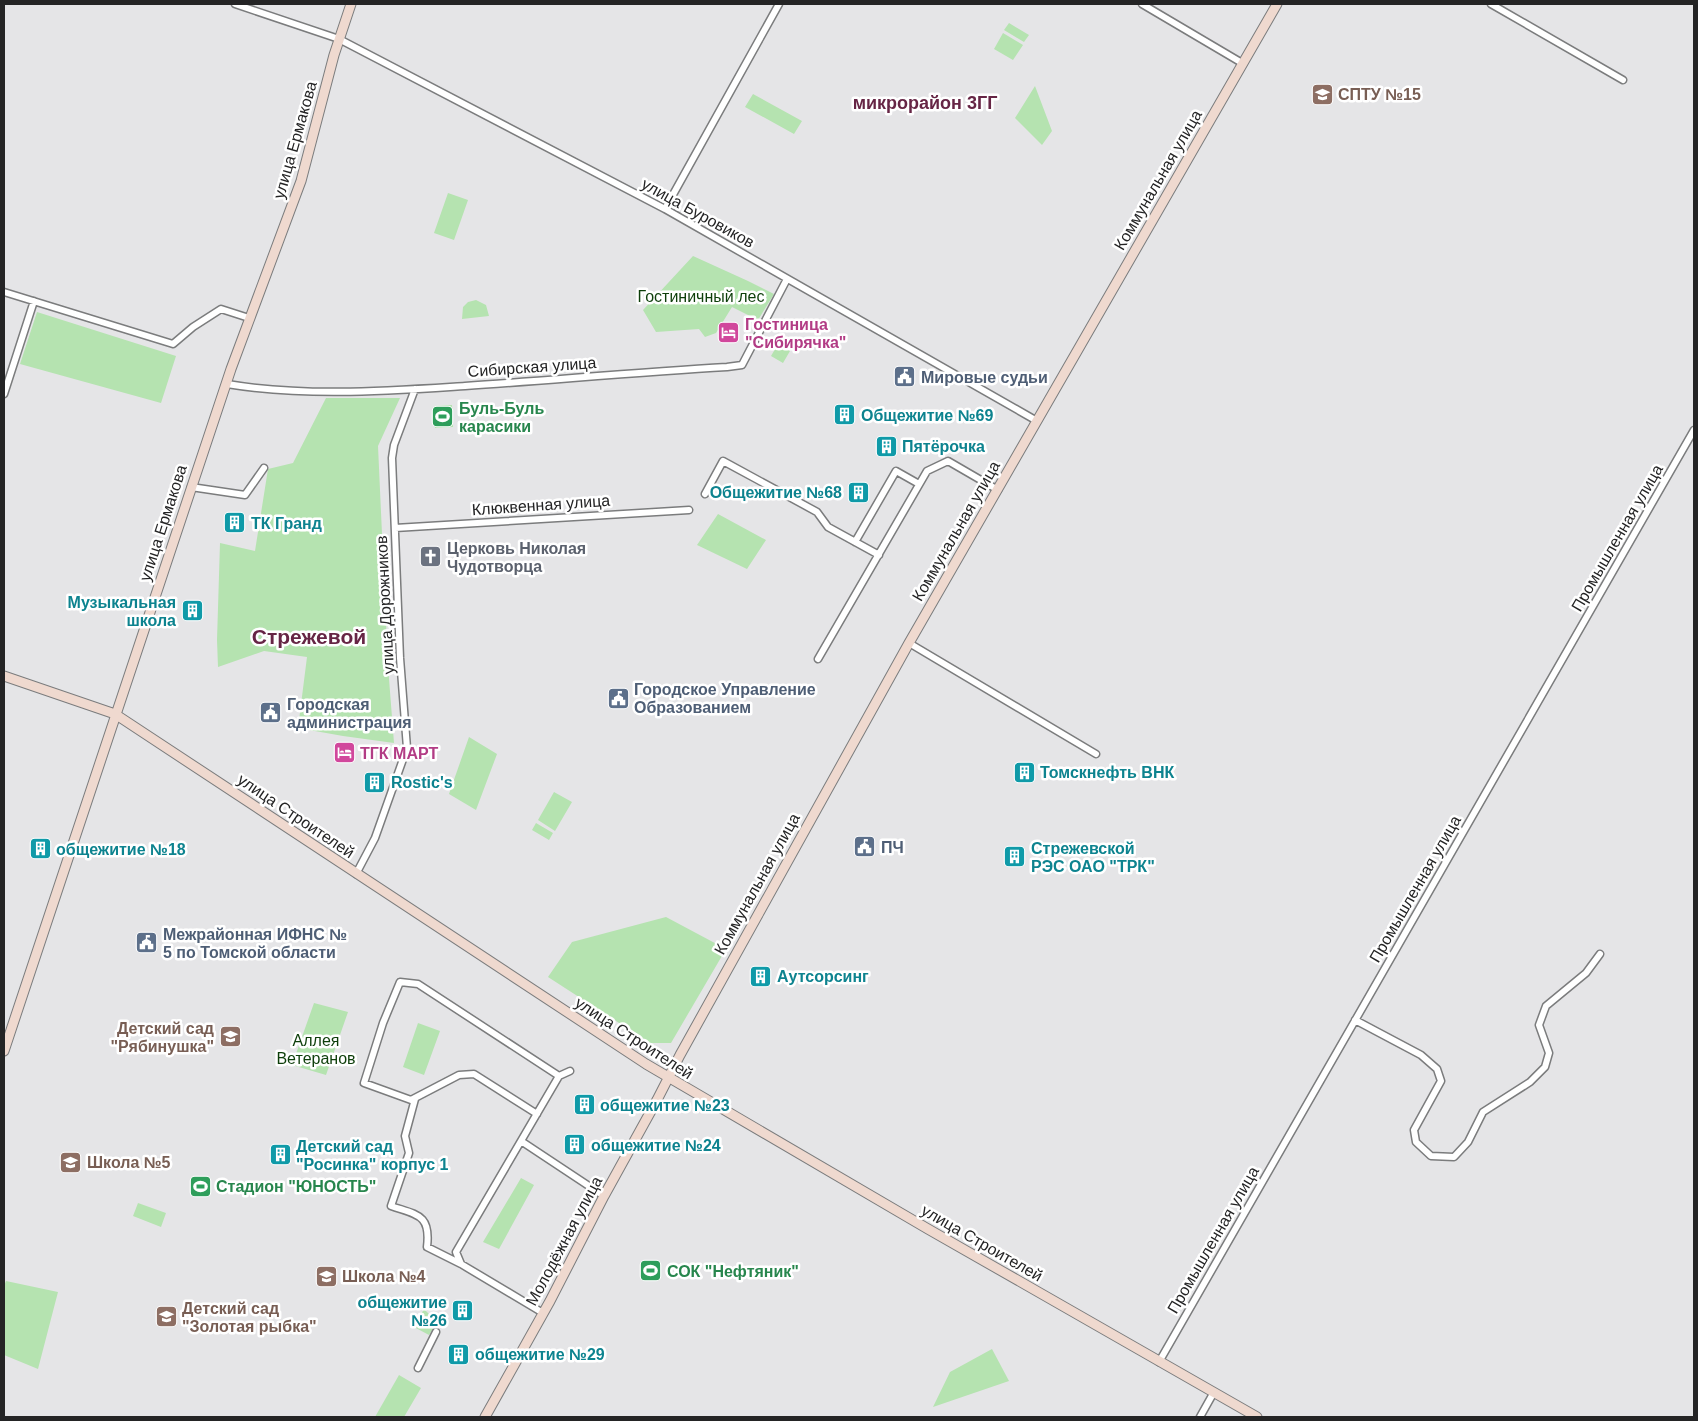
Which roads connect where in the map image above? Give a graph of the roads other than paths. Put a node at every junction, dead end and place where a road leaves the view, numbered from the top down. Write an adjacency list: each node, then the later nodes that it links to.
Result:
1 (235, 4): 7 (street, улица Буровиков)
2 (351, 4): 7 (main road, улица Ермакова)
3 (779, 4): 10 (street)
4 (1142, 4): 8 (street)
5 (1277, 4): 8 (main road, Коммунальная улица)
6 (1491, 4): 9 (street)
7 (339, 39): 10 (street, улица Буровиков); 14 (main road, улица Ермакова)
8 (1242, 64): 18 (main road, Коммунальная улица)
9 (1623, 80)
10 (665, 209): 11 (street, улица Буровиков)
11 (787, 279): 16 (street, Сибирская улица); 18 (street, улица Буровиков)
12 (4, 292): 13 (street)
13 (34, 301): 14 (street); 17 (street)
14 (250, 318): 15 (main road, улица Ермакова)
15 (227, 384): 16 (street, Сибирская улица); 22 (main road, улица Ермакова)
16 (415, 389): 26 (street, улица Дорожников)
17 (4, 394)
18 (1038, 421): 23 (main road, Коммунальная улица)
19 (1694, 430): 36 (street, Промышленная улица)
20 (264, 468): 22 (street)
21 (919, 484): 23 (street); 27 (street); 28 (street)
22 (191, 487): 32 (main road, улица Ермакова)
23 (998, 490): 29 (main road, Коммунальная улица)
24 (705, 494): 27 (street)
25 (689, 510): 26 (street, Клюквенная улица)
26 (395, 528): 34 (street, улица Дорожников)
27 (855, 542): 28 (street)
28 (879, 555): 30 (street)
29 (909, 643): 33 (street); 41 (main road, Коммунальная улица)
30 (818, 659)
31 (4, 676): 32 (main road, улица Строителей)
32 (115, 714): 34 (main road, улица Строителей); 37 (main road, улица Ермакова)
33 (1096, 754)
34 (356, 874): 41 (main road, улица Строителей)
35 (1600, 954): 36 (street)
36 (1355, 1020): 49 (street, Промышленная улица)
37 (6, 1036): 38 (main road, улица Ермакова)
38 (4, 1051)
39 (570, 1070): 40 (street)
40 (559, 1076): 42 (street); 43 (street)
41 (668, 1078): 45 (main road, Молодёжная улица); 49 (main road, улица Строителей)
42 (414, 1099): 43 (street); 46 (street)
43 (537, 1114): 44 (street)
44 (521, 1141): 45 (street); 46 (street)
45 (604, 1196): 47 (main road, Молодёжная улица)
46 (461, 1264): 47 (street)
47 (543, 1313): 52 (main road, Молодёжная улица)
48 (436, 1332): 50 (street)
49 (1159, 1362): 51 (main road, улица Строителей)
50 (418, 1368)
51 (1214, 1392): 53 (street); 54 (main road, улица Строителей)
52 (484, 1417)
53 (1200, 1417)
54 (1257, 1417)

